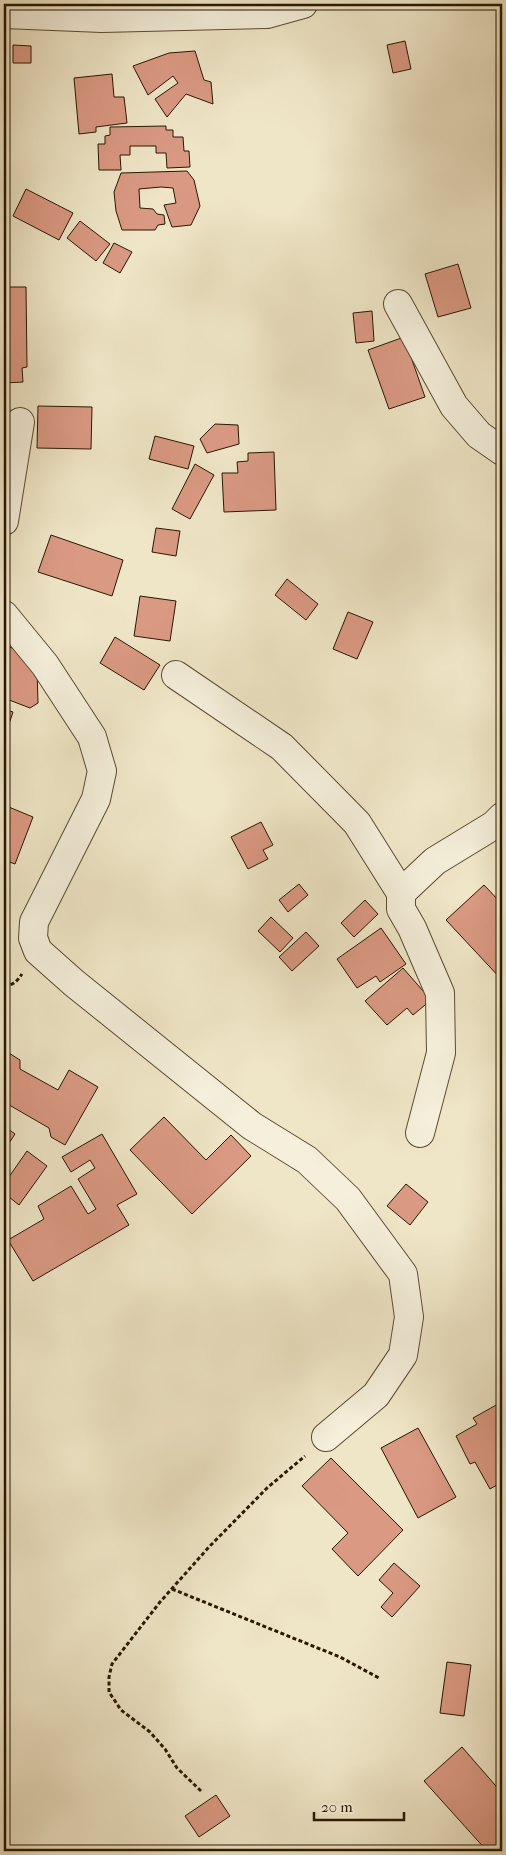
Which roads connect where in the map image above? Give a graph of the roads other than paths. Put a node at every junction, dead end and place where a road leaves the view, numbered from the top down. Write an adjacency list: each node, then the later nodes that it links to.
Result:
1 (303, 4): 2 (street)
2 (99, 11): 3 (street)
3 (4, 14)
4 (398, 304): 6 (street)
5 (20, 422): 7 (street)
6 (502, 451)
7 (4, 521)
8 (4, 615): 13 (street)
9 (176, 675): 11 (street)
10 (502, 817): 11 (street)
11 (400, 893): 12 (street)
12 (420, 1133)
13 (326, 1437)

